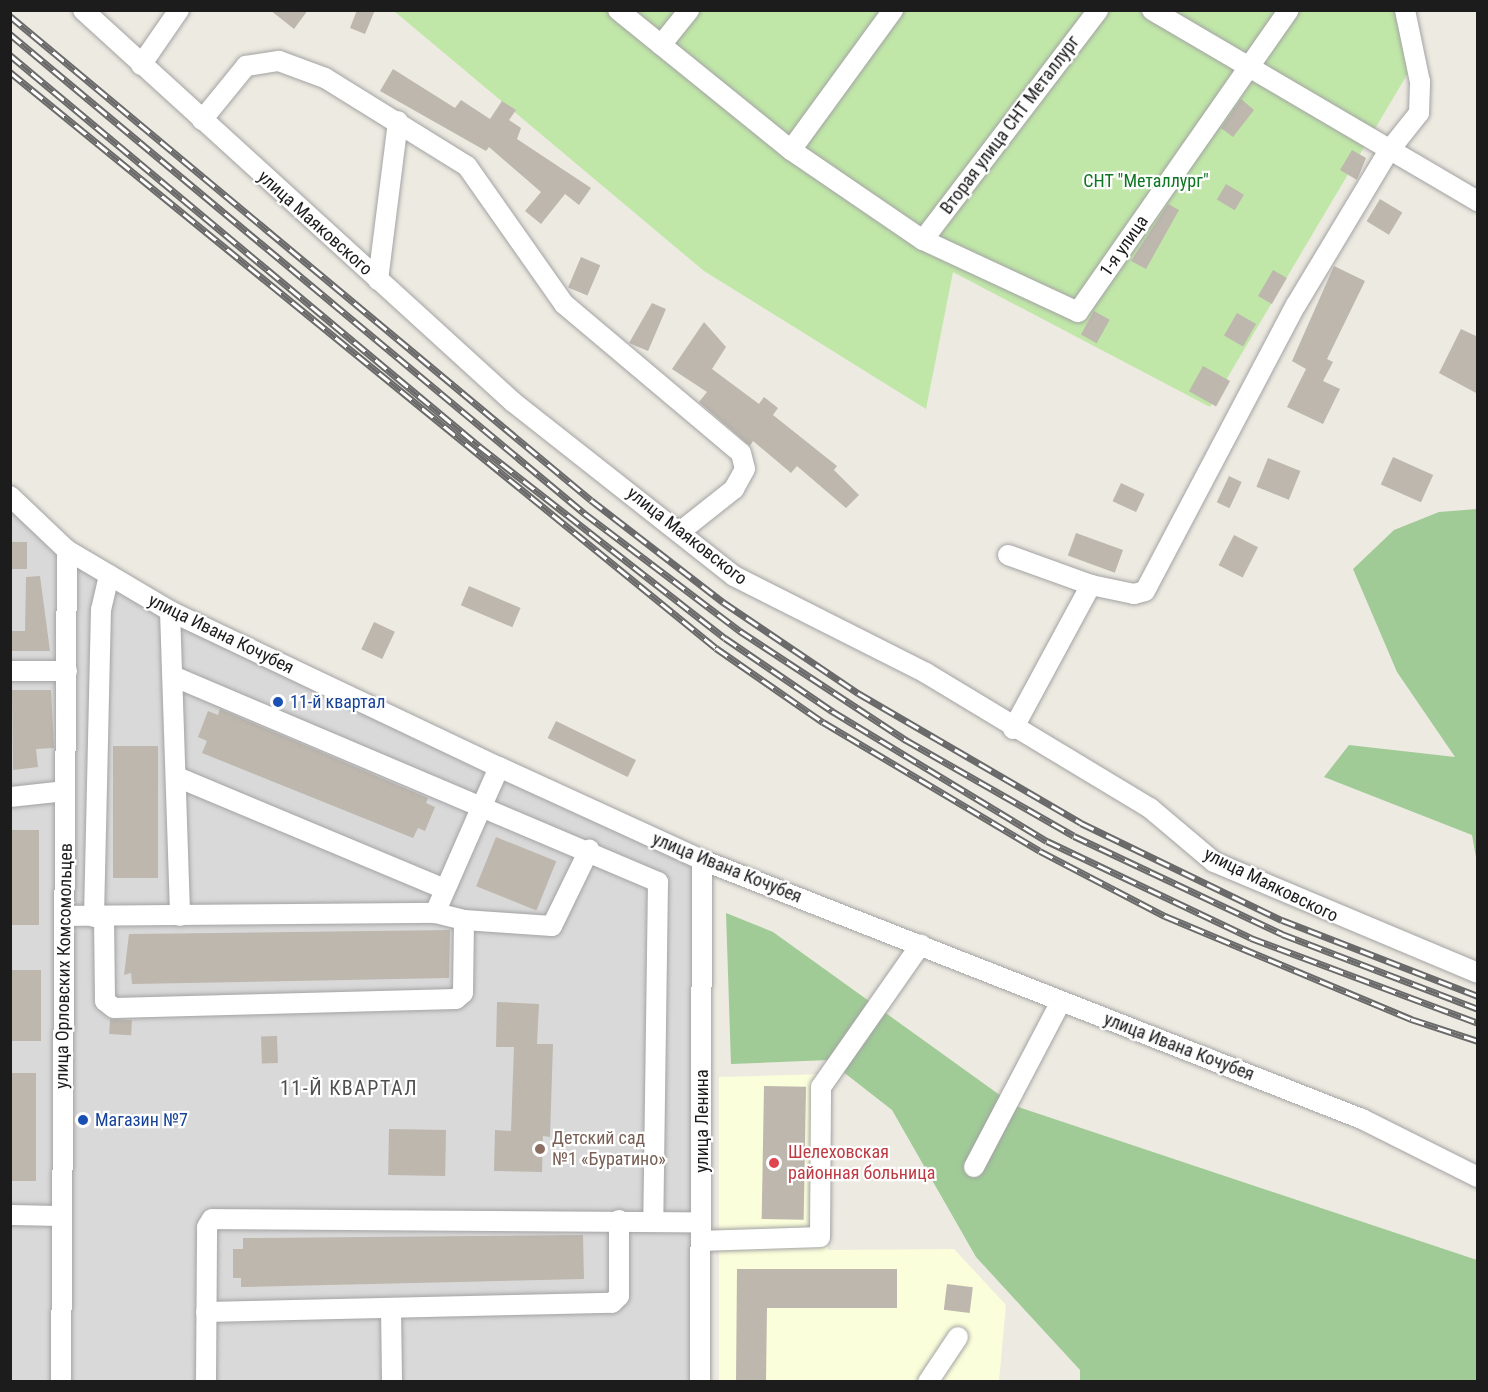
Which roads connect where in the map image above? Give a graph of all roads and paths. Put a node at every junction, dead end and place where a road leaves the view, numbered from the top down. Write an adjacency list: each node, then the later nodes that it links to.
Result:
1 (83, 10): 11 (street, улица Маяковского)
2 (179, 10): 11 (street)
3 (618, 10): 10 (street)
4 (689, 10): 10 (street)
5 (893, 10): 15 (street)
6 (1098, 10): 18 (street, Вторая улица СНТ Металлург)
7 (1152, 10): 12 (street)
8 (1289, 10): 12 (street, 1-я улица)
9 (1405, 10): 16 (street)
10 (661, 45): 15 (street)
11 (141, 65): 13 (street, улица Маяковского)
12 (1249, 69): 16 (street); 18 (street, 1-я улица)
13 (202, 120): 14 (street); 19 (street, улица Маяковского)
14 (398, 121): 19 (street); 23 (street)
15 (791, 150): 18 (street)
16 (1388, 152): 17 (street); 27 (street)
17 (1478, 201)
18 (924, 240)
19 (378, 279): 23 (street, улица Маяковского)
20 (10, 496): 22 (street, улица Ивана Кочубея)
21 (10, 517): 22 (street)
22 (30, 517): 24 (street, улица Ивана Кочубея)
23 (681, 531): 32 (street, улица Маяковского)
24 (67, 550): 26 (street, улица Ивана Кочубея); 30 (street, улица Орловских Комсомольцев)
25 (1008, 555): 27 (street)
26 (109, 575): 28 (street, улица Ивана Кочубея); 44 (street)
27 (1091, 585): 32 (street)
28 (170, 611): 31 (street); 33 (street, улица Ивана Кочубея)
29 (10, 671): 30 (street)
30 (67, 671): 35 (street, улица Орловских Комсомольцев)
31 (175, 677): 34 (street); 37 (street)
32 (1013, 729): 47 (street, улица Маяковского)
33 (499, 767): 37 (street); 39 (street, улица Ивана Кочубея)
34 (177, 777): 40 (street); 43 (street)
35 (65, 791): 36 (street); 42 (street, улица Орловских Комсомольцев)
36 (10, 797)
37 (483, 806): 38 (street); 40 (street)
38 (589, 850): 45 (street); 54 (street)
39 (702, 860): 46 (street, улица Ивана Кочубея); 55 (street, улица Ленина)
40 (445, 889): 41 (street)
41 (435, 913): 43 (street); 45 (street)
42 (65, 916): 44 (street); 52 (street, улица Орловских Комсомольцев)
43 (180, 916): 44 (street)
44 (99, 918): 45 (street)
45 (464, 920)
46 (921, 944): 48 (street, улица Ивана Кочубея); 55 (street)
47 (1478, 973)
48 (1061, 1001): 49 (street); 50 (street, улица Ивана Кочубея)
49 (974, 1167)
50 (1478, 1177)
51 (10, 1215): 52 (street)
52 (61, 1216): 59 (street, улица Орловских Комсомольцев)
53 (619, 1220): 54 (street); 56 (street); 57 (street)
54 (653, 1220): 55 (street)
55 (701, 1231): 62 (street, улица Ленина)
56 (391, 1308): 57 (street); 61 (street)
57 (206, 1312): 60 (street)
58 (958, 1336): 63 (street)
59 (61, 1382)
60 (206, 1382)
61 (392, 1382)
62 (700, 1382)
63 (928, 1382)

